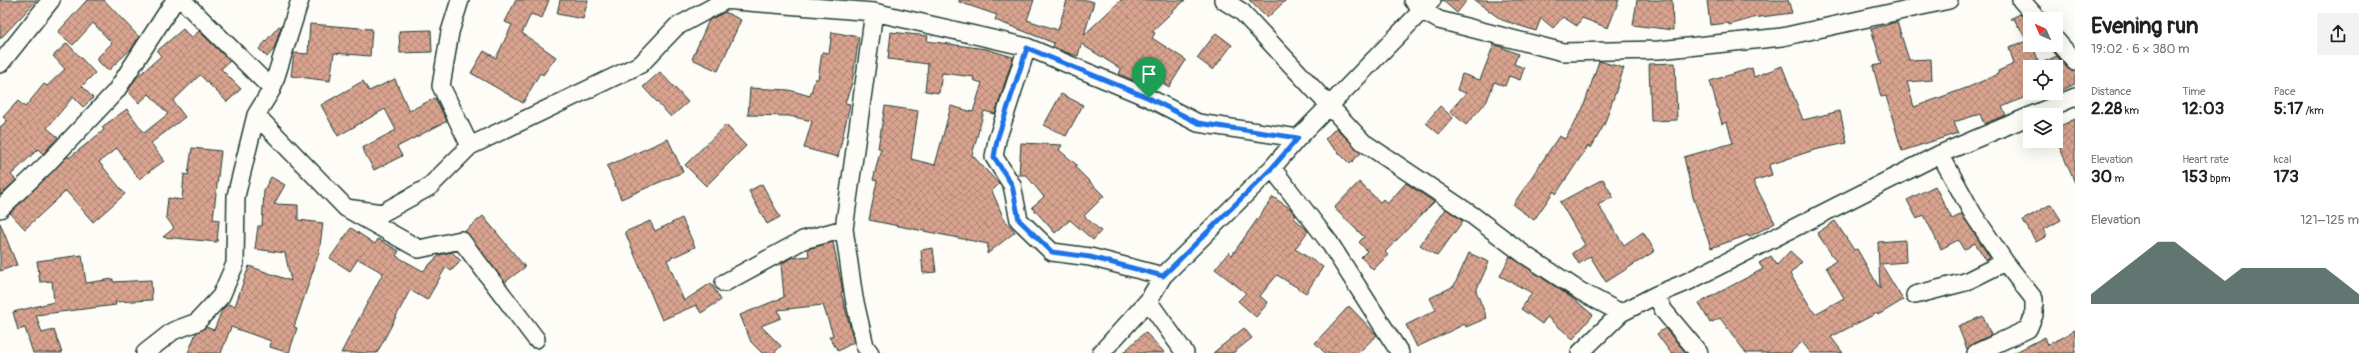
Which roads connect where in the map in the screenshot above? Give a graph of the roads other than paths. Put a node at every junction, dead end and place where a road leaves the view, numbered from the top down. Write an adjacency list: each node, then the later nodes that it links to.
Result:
1 (51, 0): 16 (street)
2 (175, 0): 28 (street)
3 (182, 0): 17 (street)
4 (300, 0): 17 (street)
5 (460, 0): 24 (street)
6 (724, 0): 11 (street); 24 (street)
7 (1223, 0): 19 (street)
8 (1949, 0): 10 (street)
9 (2021, 0): 12 (street)
10 (1423, 4): 19 (street)
11 (874, 12): 13 (street); 29 (street)
12 (2032, 12)
13 (1027, 48): 23 (street); 31 (street)
14 (2063, 48): 15 (street)
15 (2075, 62)
16 (0, 64)
17 (272, 89): 21 (street)
18 (2075, 97): 20 (street)
19 (1329, 106): 23 (street); 36 (street)
20 (2048, 108)
21 (256, 115): 27 (street); 38 (street)
22 (2023, 118): 25 (street)
23 (1298, 138): 26 (street)
24 (470, 146): 27 (street)
25 (1940, 154): 30 (street); 33 (street)
26 (1272, 168): 31 (street); 42 (street)
27 (346, 208): 37 (street)
28 (0, 209)
29 (844, 229): 32 (street); 39 (street)
30 (2005, 262): 34 (street); 45 (street)
31 (1163, 276): 35 (street)
32 (724, 283)
33 (1656, 295): 36 (street); 44 (street)
34 (1915, 295)
35 (1148, 301): 40 (street); 41 (street)
36 (1621, 313): 43 (street)
37 (536, 339)
38 (145, 353)
39 (870, 353)
40 (1101, 353)
41 (1185, 353)
42 (1400, 353)
43 (1580, 353)
44 (1699, 353)
45 (1976, 353)

